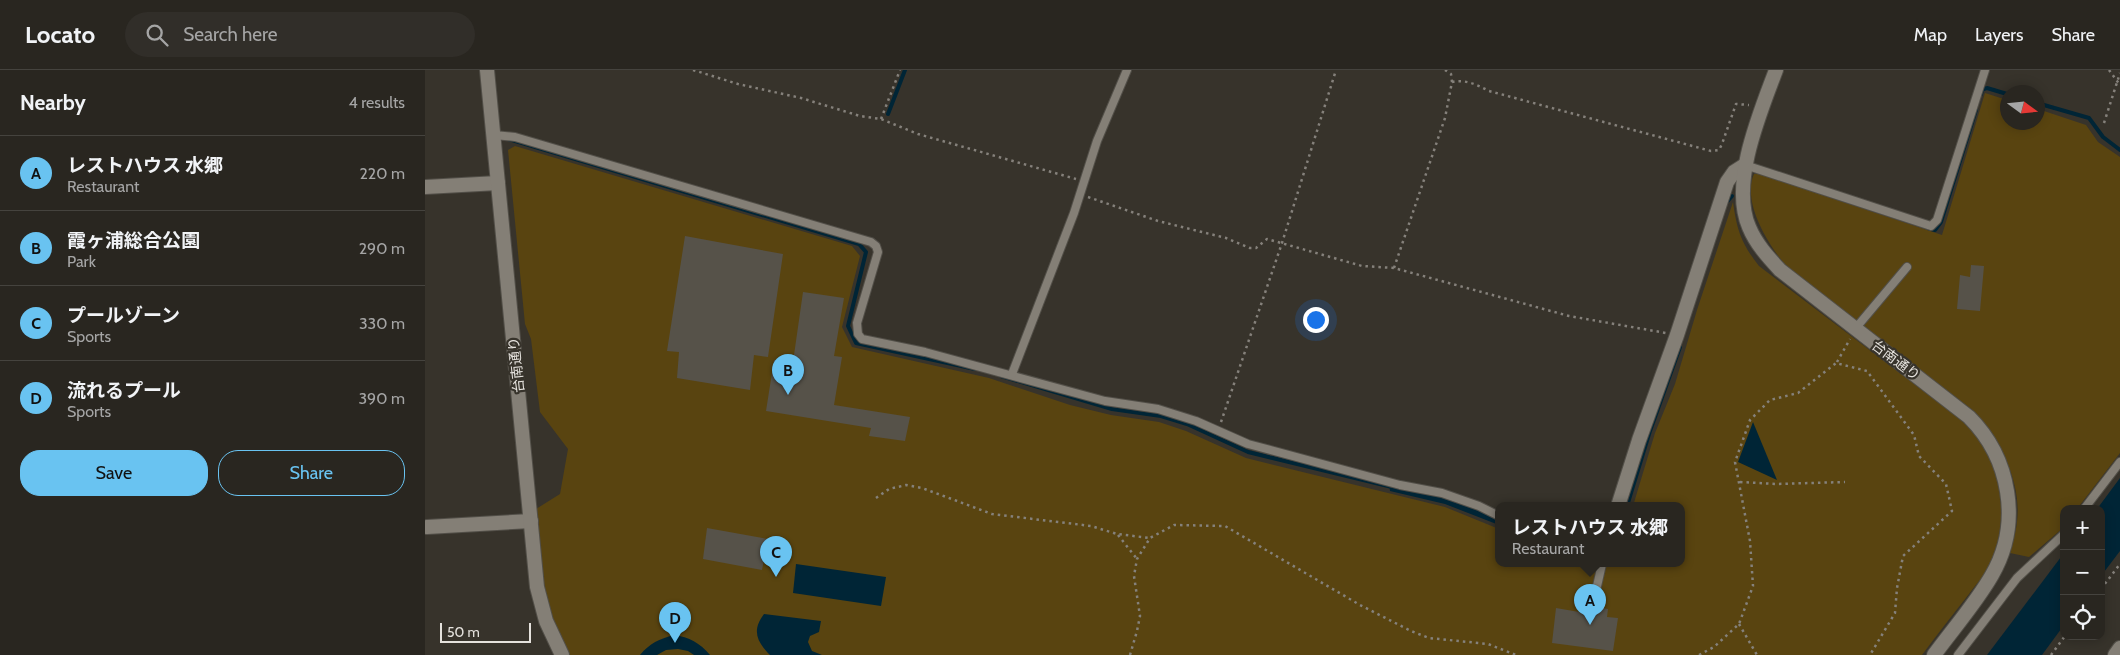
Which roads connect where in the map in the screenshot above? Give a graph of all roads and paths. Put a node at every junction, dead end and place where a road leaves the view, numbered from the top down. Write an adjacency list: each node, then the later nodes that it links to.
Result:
1 (487, 70): 17 (street, 台南通り)
2 (693, 70): 15 (path)
3 (899, 70): 15 (path)
4 (1127, 70): 19 (lane)
5 (1336, 70): 23 (path)
6 (1445, 70): 12 (path)
7 (1775, 70): 14 (street, 台南通り)
8 (1985, 70): 18 (lane)
9 (2109, 70): 11 (path)
10 (2120, 73): 11 (path)
11 (2117, 80): 13 (path); 16 (path)
12 (1452, 82): 14 (path); 25 (path)
13 (2120, 85)
14 (1763, 108): 18 (street, 台南通り)
15 (881, 119): 19 (path)
16 (2104, 122)
17 (494, 135): 20 (street, 台南通り); 29 (lane)
18 (1745, 165): 26 (street, 台南通り); 27 (street)
19 (1083, 181): 22 (lane)
20 (498, 183): 21 (street); 38 (street, 台南通り)
21 (425, 187)
22 (1079, 194): 23 (path); 29 (lane)
23 (1282, 243): 25 (path); 30 (path)
24 (1907, 267): 26 (lane)
25 (1394, 268): 27 (path)
26 (1855, 328): 28 (path); 57 (street, 台南通り)
27 (1677, 335): 35 (street)
28 (1836, 363): 32 (path); 56 (path)
29 (1012, 374): 30 (lane)
30 (1218, 430): 37 (lane)
31 (2120, 462): 36 (lane)
32 (1740, 482): 33 (path); 48 (path)
33 (1845, 482)
34 (876, 498): 40 (path)
35 (1619, 502)
36 (2088, 505)
37 (1495, 514)
38 (531, 521): 39 (street); 51 (street, 台南通り)
39 (426, 526)
40 (1117, 534): 41 (path); 43 (path)
41 (1150, 538): 43 (path); 53 (path)
42 (2060, 538): 58 (lane)
43 (1137, 559): 52 (path)
44 (2120, 564): 46 (path)
45 (1601, 567): 47 (lane)
46 (2105, 583)
47 (1595, 595)
48 (1739, 624): 54 (path); 55 (path)
49 (2062, 640): 59 (path)
50 (2120, 648): 60 (street)
51 (562, 655)
52 (1130, 655)
53 (1516, 655)
54 (1699, 655)
55 (1757, 655)
56 (1870, 655)
57 (1934, 655)
58 (1958, 655)
59 (2051, 655)
60 (2115, 655)

